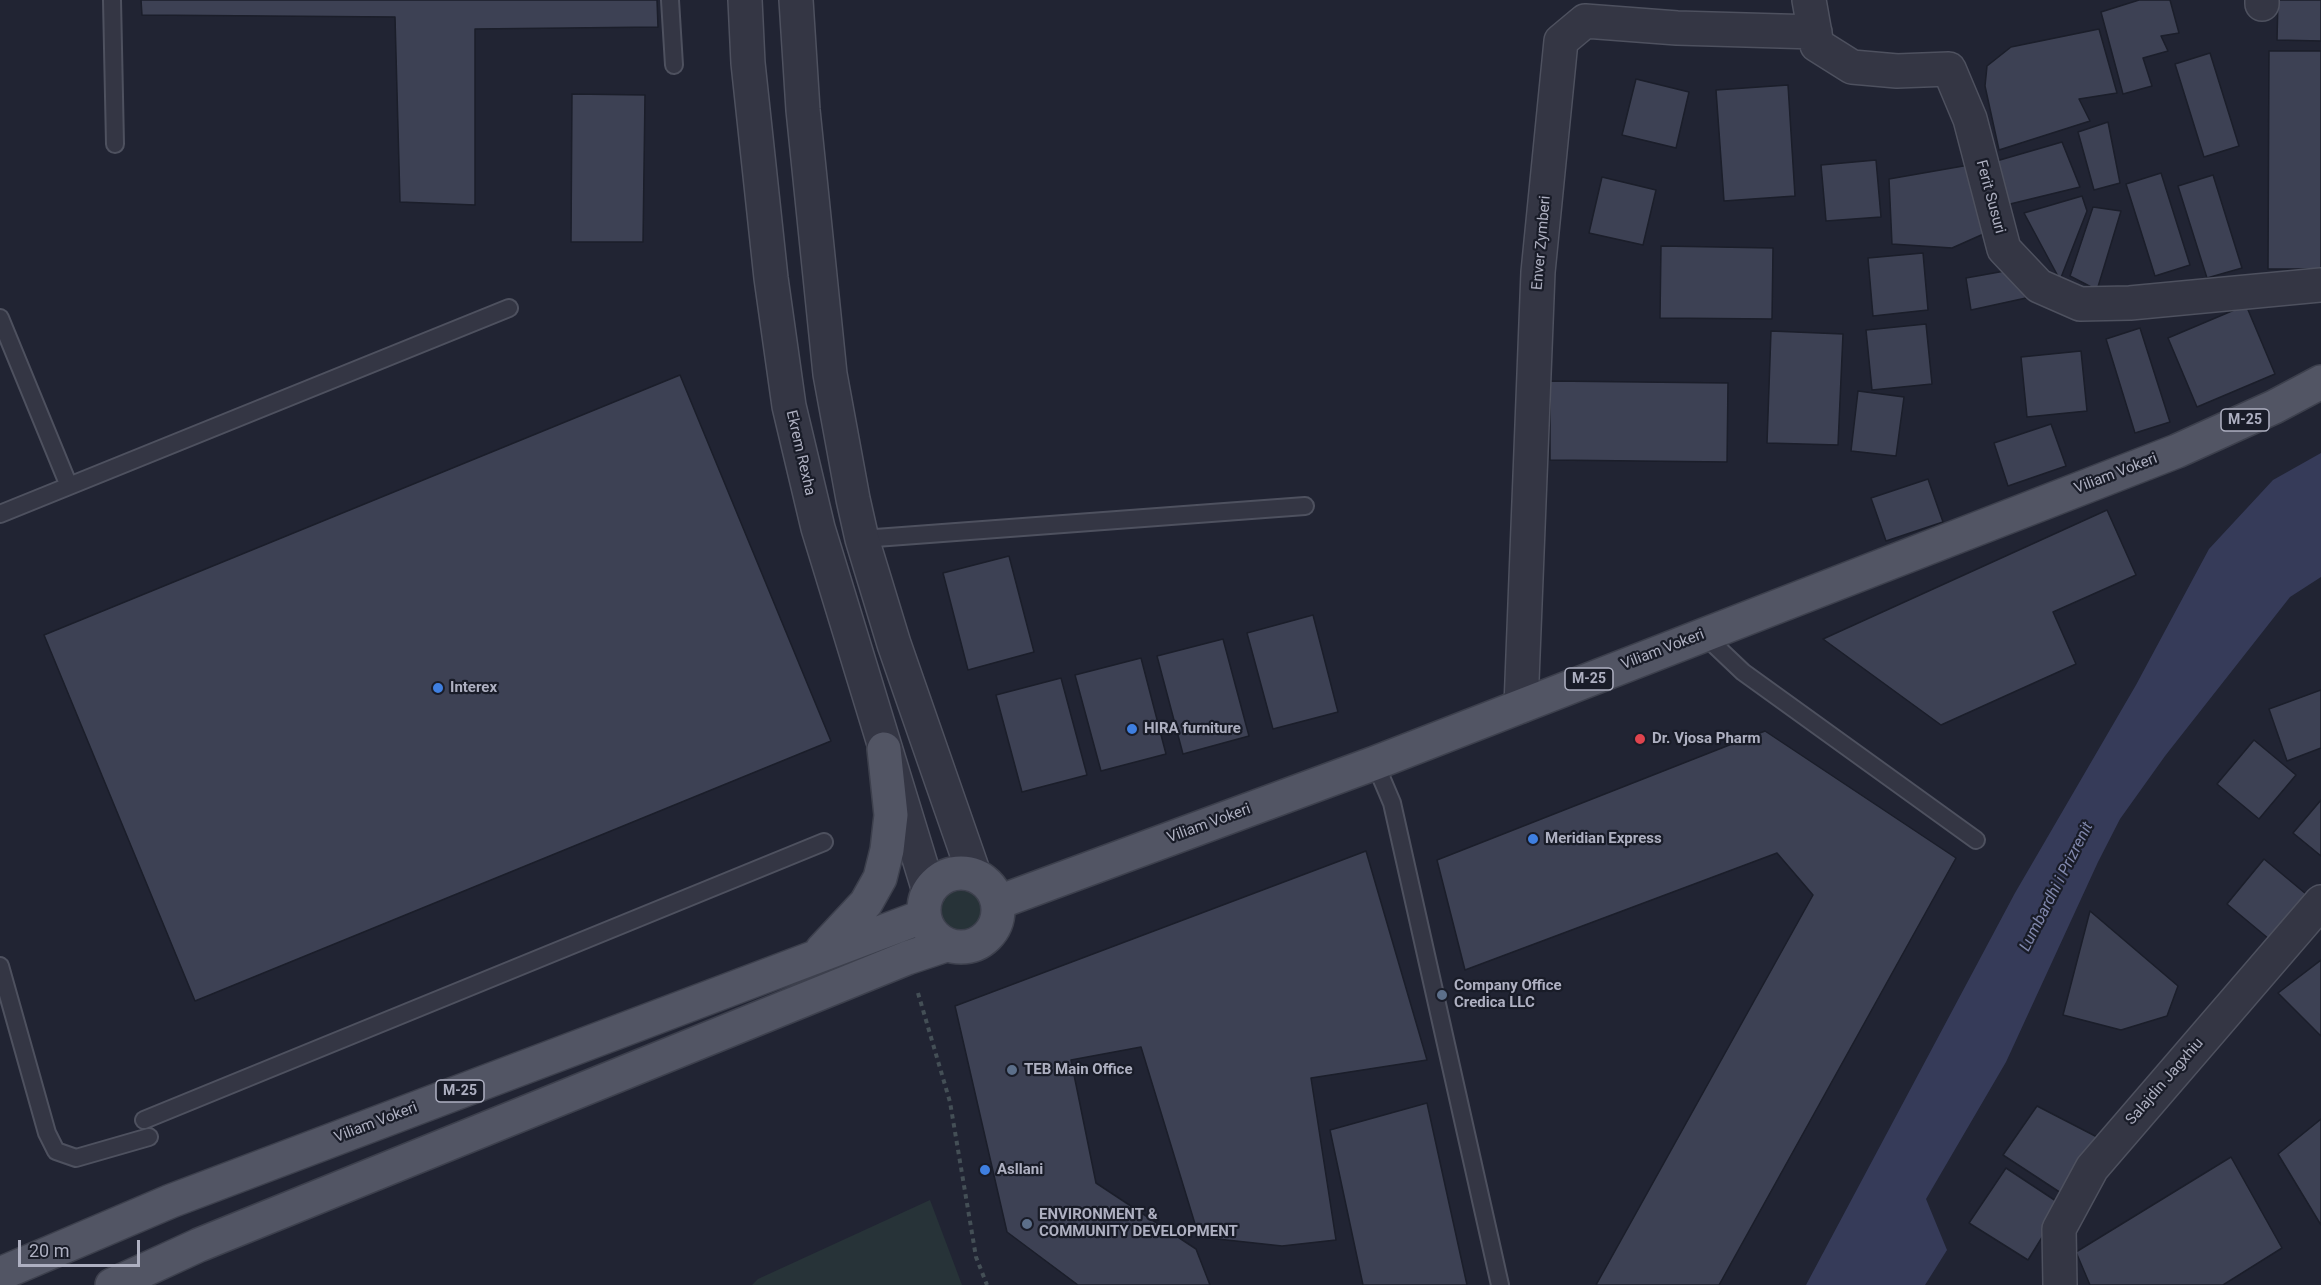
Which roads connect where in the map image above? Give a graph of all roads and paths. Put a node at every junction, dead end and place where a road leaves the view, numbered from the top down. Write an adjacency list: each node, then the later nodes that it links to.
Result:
1 (112, 0): 8 (lane)
2 (670, 0): 7 (lane)
3 (745, 0): 19 (street, Ekrem Rexha)
4 (796, 0): 16 (street)
5 (1809, 0): 6 (street, Ferit Susuri)
6 (1815, 32): 9 (street, Ferit Susuri); 18 (street, Enver Zymberi)
7 (674, 64)
8 (115, 144)
9 (2321, 285)
10 (509, 308): 13 (lane)
11 (0, 318): 13 (lane)
12 (2318, 391): 17 (main road, Viliam Vokeri / M-25)
13 (69, 486): 15 (lane)
14 (1305, 506): 16 (lane)
15 (0, 514)
16 (862, 539): 23 (street)
17 (1704, 635): 18 (main road, Viliam Vokeri / M-25); 21 (lane)
18 (1521, 706): 20 (main road, Viliam Vokeri / M-25)
19 (884, 749): 26 (street, Ekrem Rexha); 28 (main road)
20 (1375, 763): 24 (main road, Viliam Vokeri / M-25); 36 (lane)
21 (1976, 840)
22 (824, 842): 31 (lane)
23 (974, 874): 24 (main road); 26 (main road)
24 (999, 902): 27 (main road)
25 (2321, 902): 37 (street, Salajdin Jagxhiu)
26 (926, 904): 27 (main road); 28 (main road, Viliam Vokeri / M-25)
27 (946, 945): 29 (main road)
28 (816, 956): 33 (main road, Viliam Vokeri / M-25)
29 (907, 958): 34 (main road); 35 (path)
30 (0, 966): 32 (lane)
31 (144, 1120)
32 (149, 1137)
33 (0, 1274)
34 (112, 1285)
35 (987, 1285)
36 (1500, 1285)
37 (2060, 1285)

